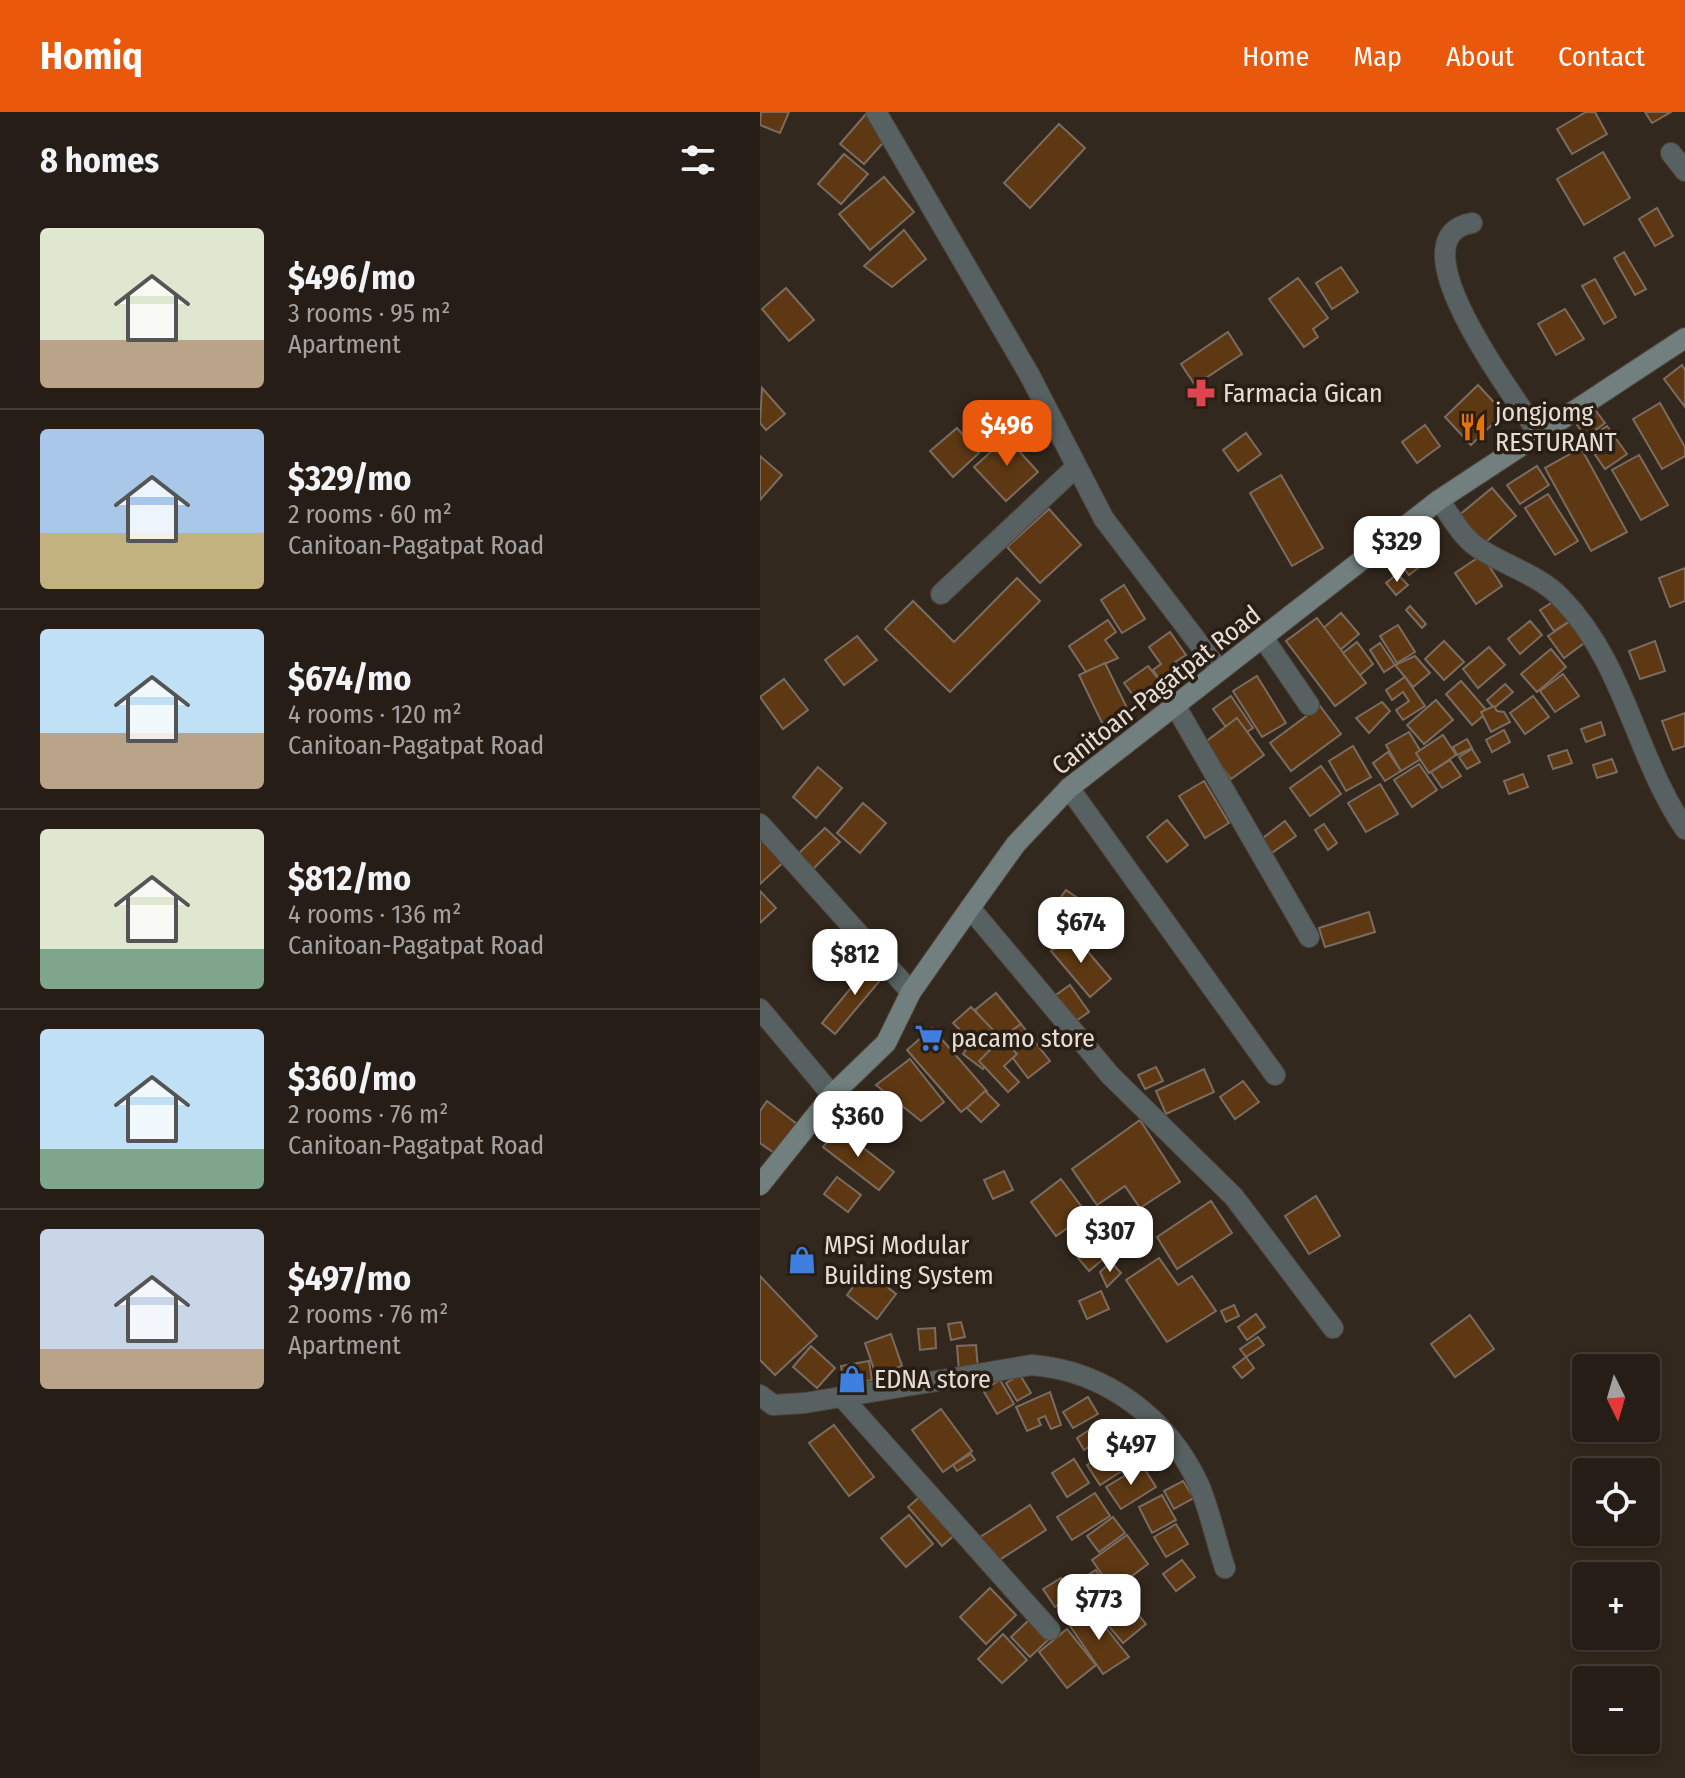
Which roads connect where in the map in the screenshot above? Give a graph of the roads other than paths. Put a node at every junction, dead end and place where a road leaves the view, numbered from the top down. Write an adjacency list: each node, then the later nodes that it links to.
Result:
1 (876, 112): 7 (street)
2 (1671, 153): 3 (street)
3 (1685, 171)
4 (1472, 223): 6 (street)
5 (1685, 338): 6 (street, Canitoan-Pagatpat Road)
6 (1540, 436): 8 (street, Canitoan-Pagatpat Road)
7 (1076, 467): 9 (street); 11 (street)
8 (1439, 500): 10 (street, Canitoan-Pagatpat Road); 16 (street)
9 (941, 594)
10 (1264, 639): 11 (street, Canitoan-Pagatpat Road); 12 (street)
11 (1219, 670): 13 (street, Canitoan-Pagatpat Road)
12 (1309, 705)
13 (1176, 707): 14 (street, Canitoan-Pagatpat Road); 18 (street)
14 (1069, 788): 17 (street, Canitoan-Pagatpat Road); 21 (street)
15 (760, 824): 19 (street)
16 (1685, 829)
17 (970, 908): 19 (street, Canitoan-Pagatpat Road); 24 (street)
18 (1309, 937)
19 (911, 992): 22 (street, Canitoan-Pagatpat Road)
20 (760, 1009): 22 (street)
21 (1275, 1075)
22 (832, 1095): 23 (street, Canitoan-Pagatpat Road)
23 (760, 1185)
24 (1333, 1328)
25 (760, 1395): 26 (street)
26 (842, 1397): 27 (street); 28 (street)
27 (1225, 1568)
28 (1050, 1630)

